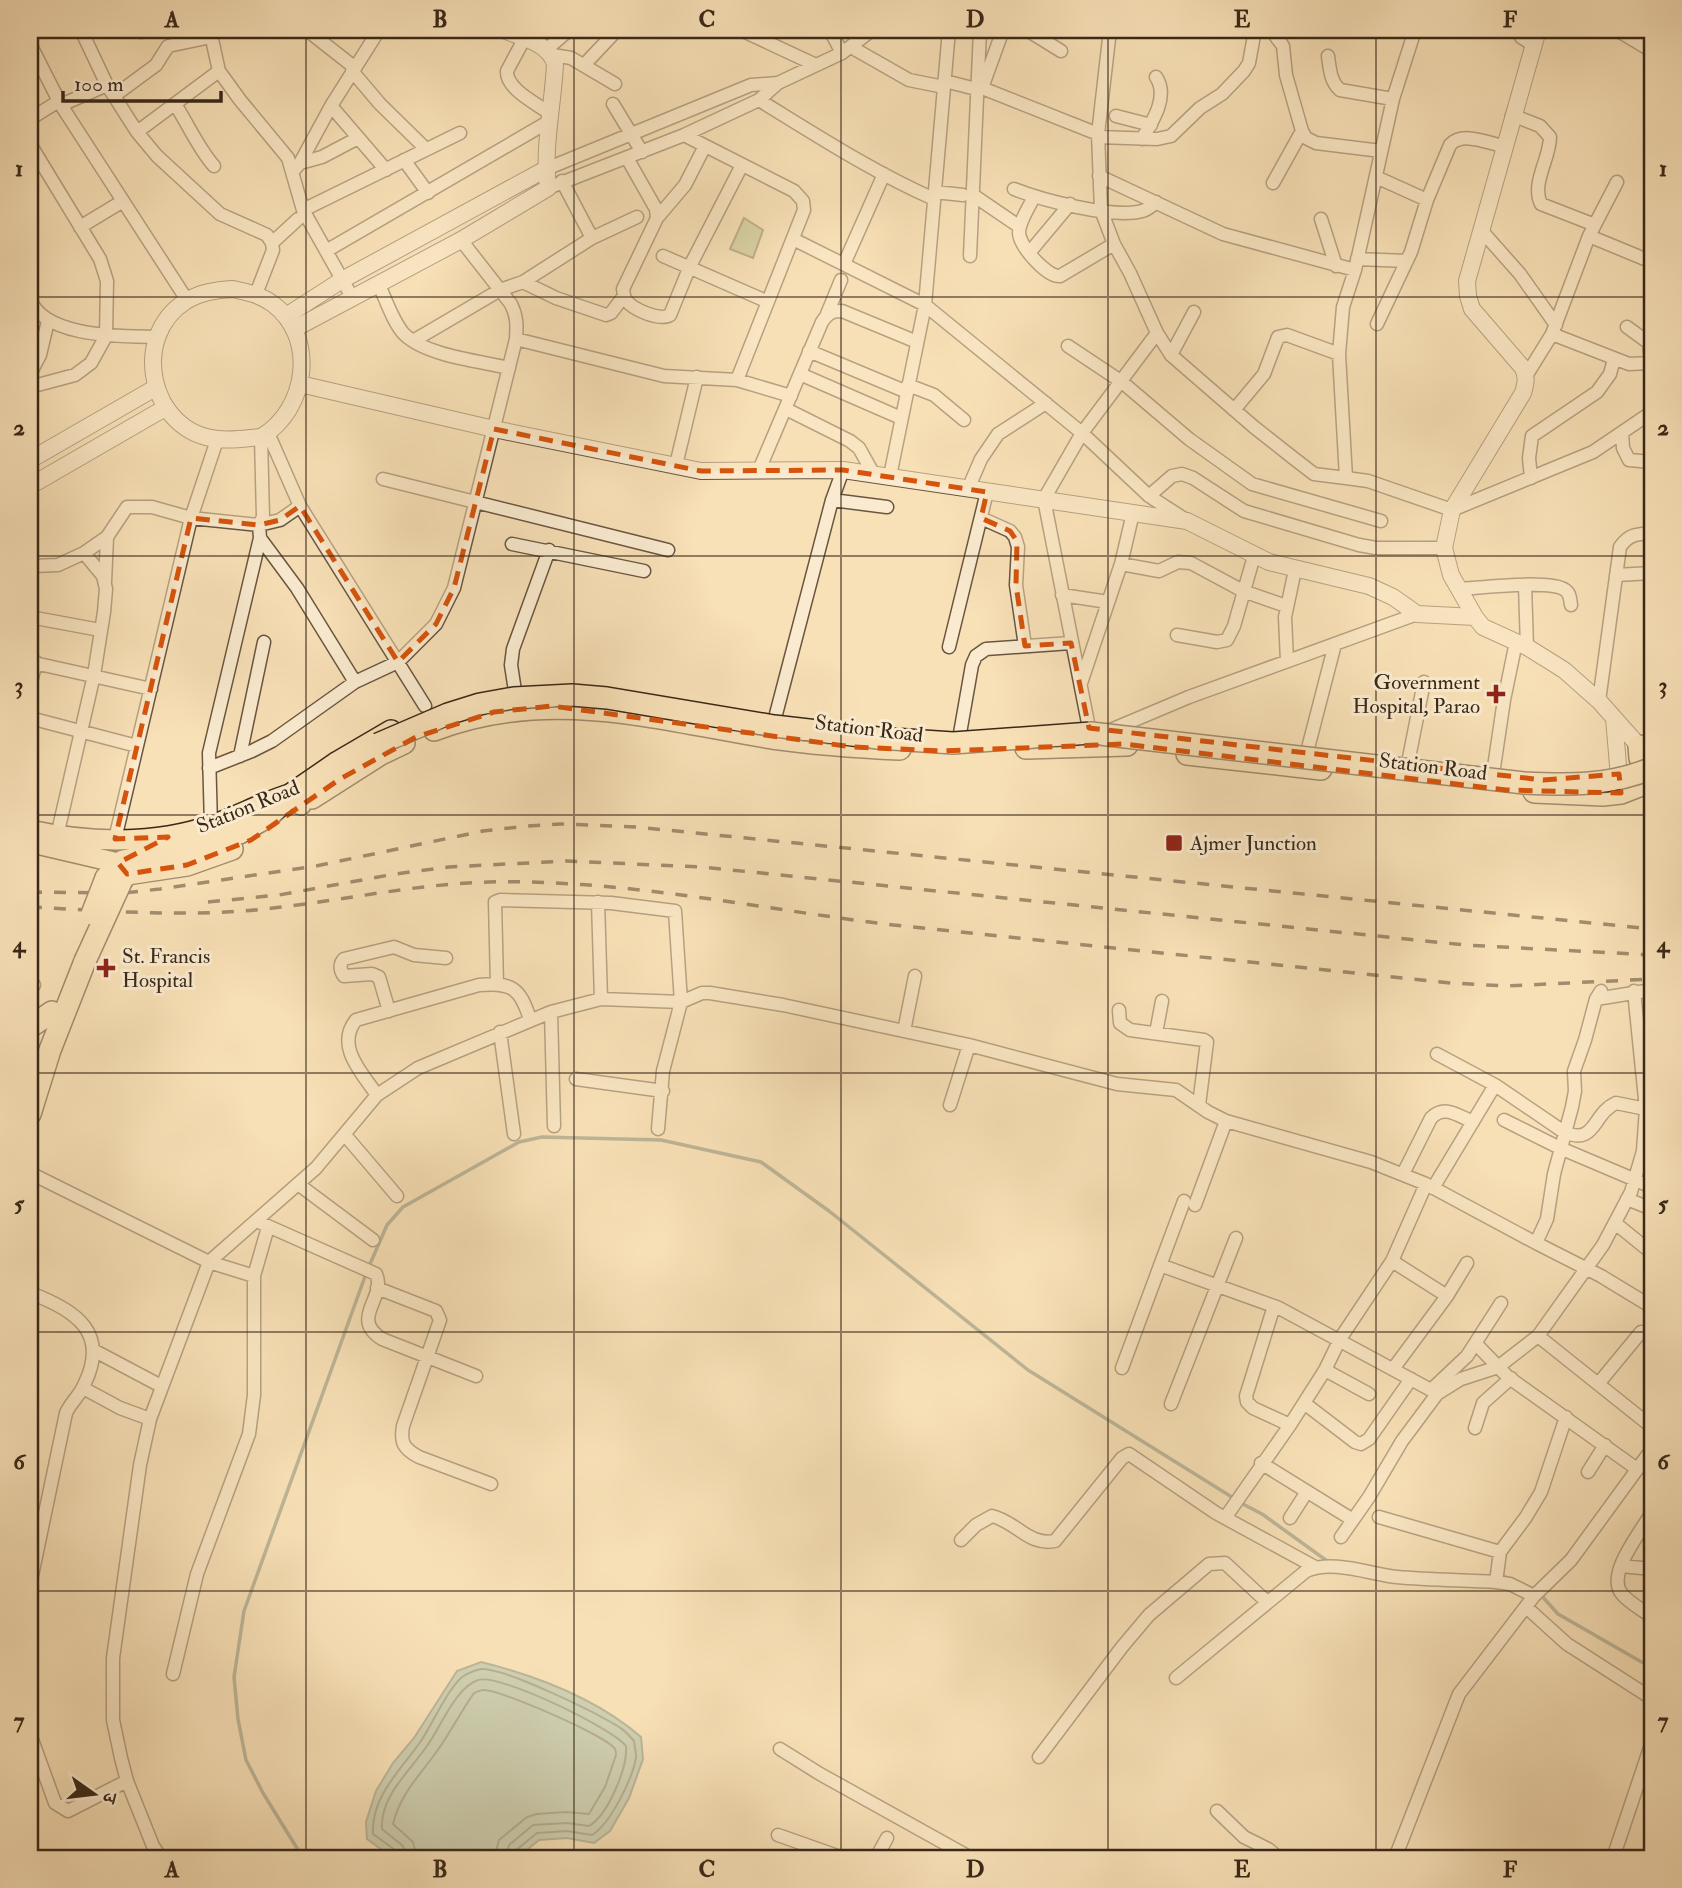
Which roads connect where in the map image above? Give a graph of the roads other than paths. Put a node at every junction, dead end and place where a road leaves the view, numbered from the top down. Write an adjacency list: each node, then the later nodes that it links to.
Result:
1 (81, 30): 38 (street)
2 (307, 30): 31 (street)
3 (379, 30): 31 (street)
4 (503, 30): 21 (street)
5 (569, 30): 27 (street)
6 (617, 30): 29 (street)
7 (741, 30): 30 (street)
8 (830, 30): 24 (street)
9 (873, 30): 24 (street)
10 (949, 30): 36 (street)
11 (979, 30): 37 (street)
12 (1003, 30): 37 (street)
13 (1027, 30): 25 (street)
14 (1110, 30): 55 (street)
15 (1255, 30): 57 (street)
16 (1270, 30): 50 (street)
17 (1415, 30): 39 (street)
18 (1518, 30): 22 (street)
19 (1617, 30): 26 (street)
20 (211, 33): 32 (street); 38 (street)
21 (527, 34): 27 (street); 47 (street)
22 (1536, 37): 45 (street)
23 (30, 44): 41 (street)
24 (847, 50): 30 (street); 36 (street)
25 (1061, 51)
26 (1652, 51)
27 (550, 52): 29 (street); 47 (street)
28 (1328, 56): 39 (street)
29 (584, 65): 35 (street)
30 (816, 65): 34 (street)
31 (353, 69): 44 (street); 61 (street)
32 (219, 71): 42 (street); 68 (street)
33 (1156, 77): 49 (street)
34 (778, 83): 40 (street); 53 (street)
35 (615, 84)
36 (944, 84): 37 (street); 80 (street)
37 (979, 89): 55 (street); 79 (street)
38 (110, 90): 41 (street); 51 (street)
39 (1393, 99): 62 (street)
40 (759, 100): 54 (street); 71 (street)
41 (60, 103): 48 (street); 83 (street)
42 (175, 104): 51 (street); 67 (street)
43 (613, 104): 53 (street)
44 (331, 106): 56 (street); 68 (street)
45 (1513, 115): 59 (street); 94 (street)
46 (1116, 116): 49 (street)
47 (549, 118): 69 (street); 78 (street)
48 (30, 119)
49 (1151, 125): 57 (street)
50 (1302, 131): 62 (street); 75 (street)
51 (137, 132): 98 (street)
52 (460, 133): 61 (street)
53 (631, 134): 63 (street); 69 (street)
54 (684, 135): 58 (street); 63 (street)
55 (1098, 136): 57 (street); 72 (street)
56 (358, 138): 68 (street); 70 (street)
57 (1142, 139)
58 (705, 146): 66 (street); 89 (street)
59 (1503, 146): 82 (street); 93 (street)
60 (31, 148): 91 (street)
61 (426, 149): 65 (street)
62 (1381, 151): 73 (street)
63 (642, 152): 64 (street)
64 (627, 158): 76 (street); 89 (street)
65 (404, 160): 70 (street); 78 (street)
66 (742, 164): 96 (street); 109 (street)
67 (214, 166)
68 (297, 167): 87 (street)
69 (546, 169): 76 (street); 110 (street)
70 (386, 170): 87 (street)
71 (884, 174): 80 (street); 106 (street)
72 (1099, 176): 84 (street); 86 (street)
73 (1376, 177): 82 (street); 107 (street)
74 (1616, 182): 94 (street)
75 (1273, 183)
76 (555, 184): 95 (street); 97 (street)
77 (1014, 189): 81 (street)
78 (428, 193): 100 (street)
79 (968, 195): 80 (street); 92 (street); 103 (street)
80 (934, 196): 121 (street)
81 (1034, 197): 85 (street); 92 (street)
82 (1427, 200): 104 (street)
83 (123, 201): 91 (street); 119 (street)
84 (1156, 202): 86 (street); 108 (street)
85 (1070, 204): 86 (street); 101 (street)
86 (1101, 210): 99 (street)
87 (301, 214): 98 (street); 100 (street)
88 (637, 217): 95 (street)
89 (657, 218): 116 (street)
90 (1321, 219): 108 (street)
91 (80, 227): 130 (street)
92 (1020, 227): 101 (street)
93 (1481, 230): 128 (street); 144 (street)
94 (1592, 230): 105 (street); 128 (street)
95 (592, 238): 112 (street)
96 (793, 239): 106 (street); 120 (street)
97 (461, 240): 113 (street); 114 (street)
98 (272, 243): 115 (street)
99 (1114, 244): 101 (street); 129 (street)
100 (326, 251): 110 (street)
101 (1030, 253)
102 (663, 256): 109 (street)
103 (970, 256)
104 (1407, 261): 107 (street); 126 (street)
105 (1652, 262)
106 (844, 264): 121 (street)
107 (1356, 264): 108 (street); 137 (street)
108 (1336, 265)
109 (690, 266): 116 (street); 120 (street)
110 (342, 280): 117 (street); 125 (street)
111 (841, 280): 123 (street)
112 (523, 282): 114 (street); 116 (street)
113 (379, 285): 117 (street); 133 (street)
114 (500, 290): 132 (street); 133 (street)
115 (256, 294): 119 (street); 125 (street)
116 (624, 296)
117 (352, 298): 125 (street)
118 (30, 299): 124 (street)
119 (187, 300): 131 (street)
120 (766, 301): 146 (street)
121 (925, 305): 134 (street); 153 (street)
122 (1194, 312): 138 (street)
123 (828, 314): 134 (street); 136 (street)
124 (48, 321): 130 (street); 142 (street)
125 (290, 323): 148 (street)
126 (1377, 324)
127 (1627, 327): 140 (street)
128 (1554, 330): 139 (street); 144 (street)
129 (1157, 333): 138 (street); 147 (street)
130 (106, 336): 131 (street); 149 (street)
131 (157, 337): 150 (street)
132 (516, 339): 141 (street); 145 (street)
133 (412, 341): 141 (street)
134 (917, 342): 151 (street)
135 (1068, 346): 147 (street)
136 (810, 351): 143 (street); 151 (street)
137 (1339, 354): 156 (street); 172 (street)
138 (1171, 355): 156 (street)
139 (1614, 359): 140 (street); 173 (street)
140 (1651, 367)
141 (509, 368): 160 (street)
142 (30, 374)
143 (800, 374): 152 (street); 158 (street)
144 (1526, 376): 184 (street)
145 (696, 377): 146 (street); 167 (street)
146 (737, 380): 152 (street)
147 (1122, 382): 161 (street); 189 (street)
148 (300, 384): 160 (street); 163 (street)
149 (30, 387)
150 (155, 388): 154 (street); 165 (street)
151 (908, 388): 158 (street); 159 (street)
152 (791, 396): 155 (street)
153 (1046, 403): 161 (street); 176 (street)
154 (165, 408): 164 (street); 175 (street)
155 (786, 409): 168 (street); 170 (street)
156 (1234, 410): 172 (street)
157 (1652, 412): 162 (street)
158 (901, 418): 171 (street)
159 (964, 421)
160 (494, 429): 167 (street); 181 (street)
161 (1082, 433): 178 (street); 179 (street)
162 (1622, 433): 166 (street); 173 (street)
163 (265, 435): 164 (street); 182 (street); 190 (street)
164 (217, 440): 187 (street)
165 (30, 460)
166 (1652, 462)
167 (676, 466): 168 (street)
168 (759, 470): 169 (street)
169 (843, 470): 170 (street); 180 (street)
170 (873, 473): 171 (street)
171 (890, 476): 176 (street)
172 (1346, 478): 184 (street)
173 (1531, 478): 184 (street)
174 (383, 479): 181 (street)
175 (32, 480)
176 (968, 489): 177 (street)
177 (987, 492): 179 (street); 186 (street)
178 (1149, 496): 188 (street); 194 (street)
179 (1044, 499): 185 (street); 209 (street)
180 (832, 500): 183 (street); 237 (street)
181 (475, 502): 196 (street); 226 (street)
182 (300, 506): 190 (street); 226 (street)
183 (887, 507)
184 (1452, 510): 194 (street)
185 (1133, 513): 188 (street); 199 (street)
186 (981, 517): 222 (street); 223 (street)
187 (191, 518): 190 (street); 192 (street); 232 (street)
188 (1187, 521): 198 (street)
189 (1381, 521)
190 (259, 531): 228 (street); 248 (street)
191 (1652, 533): 204 (street)
192 (107, 537): 197 (street); 205 (street)
193 (512, 544): 195 (street)
194 (1444, 548): 207 (street)
195 (549, 550): 202 (street); 233 (street)
196 (667, 550)
197 (83, 553): 200 (street); 205 (street)
198 (1254, 556): 201 (street); 208 (street)
199 (1121, 564): 208 (street); 210 (street)
200 (30, 569)
201 (1295, 570): 212 (street); 213 (street)
202 (644, 571)
203 (1652, 573): 204 (street)
204 (1616, 575): 234 (street)
205 (105, 585): 216 (street)
206 (1525, 585): 207 (street); 211 (street); 221 (street)
207 (1459, 589): 215 (street)
208 (1243, 591): 212 (street); 217 (street)
209 (1062, 595): 210 (street); 219 (street)
210 (1108, 602): 231 (street)
211 (1570, 604)
212 (1286, 606): 224 (street)
213 (1417, 614): 215 (street); 220 (street)
214 (30, 617): 216 (street)
215 (1475, 617): 221 (street)
216 (100, 630): 227 (street)
217 (1177, 635)
218 (264, 642): 245 (street)
219 (1072, 643): 222 (street); 231 (street)
220 (1335, 644): 224 (street); 244 (street)
221 (1522, 645): 234 (street); 250 (street)
222 (1025, 646): 242 (street)
223 (949, 647)
224 (1287, 661): 240 (street)
225 (33, 662): 227 (street); 230 (street)
226 (398, 663): 228 (street); 235 (street)
227 (94, 675): 232 (street); 241 (street)
228 (355, 682): 245 (street)
229 (1424, 682): 247 (street)
230 (30, 686)
231 (1080, 686): 239 (street)
232 (151, 689): 243 (street)
233 (516, 691): 237 (highway, Station Road); 246 (highway, Station Road)
234 (1599, 701): 238 (street)
235 (425, 706)
236 (30, 718): 241 (street)
237 (775, 718): 242 (highway, Station Road)
238 (1614, 718): 249 (street); 251 (street)
239 (1088, 728): 240 (highway, Station Road); 242 (highway, Station Road)
240 (1113, 729): 244 (highway, Station Road)
241 (82, 731): 243 (street); 255 (street)
242 (959, 739)
243 (137, 746): 256 (street)
244 (1307, 752): 247 (highway, Station Road)
245 (240, 756): 248 (street)
246 (360, 758): 249 (highway, bridge); 251 (highway, Station Road); 252 (highway, Station Road)
247 (1408, 763): 250 (highway, Station Road)
248 (209, 768): 253 (street)
249 (1649, 769): 251 (highway, Station Road)
250 (1493, 775): 251 (highway, Station Road)
251 (1620, 783)
252 (297, 799): 253 (main road, Station Road); 258 (highway, Station Road)
253 (211, 825): 256 (main road, Station Road)
254 (30, 830): 255 (main road, Station Road)
255 (57, 836): 256 (main road, Station Road)
256 (115, 839)
257 (30, 843): 258 (main road)
258 (122, 873): 261 (highway, bridge)
259 (598, 902): 263 (street); 266 (street); 268 (street)
260 (446, 958): 270 (street)
261 (80, 960): 276 (highway); 276 (highway)
262 (915, 976): 273 (street)
263 (497, 984): 270 (street); 272 (street)
264 (1652, 990): 265 (street)
265 (1634, 992): 286 (street); 293 (street)
266 (601, 999): 268 (street); 271 (street)
267 (1162, 1001): 275 (street)
268 (681, 1002): 273 (street); 282 (street)
269 (1119, 1010): 275 (street)
270 (389, 1011): 283 (street)
271 (551, 1012): 272 (street); 291 (street)
272 (530, 1019): 274 (street)
273 (904, 1031): 277 (street)
274 (500, 1032): 283 (street); 294 (street)
275 (1156, 1034): 285 (street)
276 (39, 1042): 279 (highway); 287 (highway)
277 (969, 1045): 284 (street); 285 (street)
278 (1437, 1054): 281 (street)
279 (30, 1079)
280 (576, 1079): 282 (street)
281 (1495, 1086): 290 (street); 293 (street)
282 (663, 1091): 292 (street)
283 (377, 1094): 295 (street)
284 (950, 1105)
285 (1199, 1105): 289 (street)
286 (1646, 1109): 293 (street); 297 (street)
287 (30, 1114)
288 (1504, 1120): 296 (street)
289 (1226, 1121): 299 (street); 316 (street)
290 (1473, 1122): 299 (street); 302 (street)
291 (554, 1126)
292 (658, 1129)
293 (1564, 1132): 296 (street)
294 (514, 1133)
295 (345, 1135): 301 (street); 304 (street)
296 (1560, 1148): 300 (street); 311 (street)
297 (1648, 1153): 300 (street)
298 (30, 1173): 314 (street)
299 (1403, 1174): 302 (street)
300 (1635, 1179): 303 (street); 305 (street)
301 (299, 1184): 308 (street); 310 (street)
302 (1429, 1186): 311 (street); 313 (street)
303 (1652, 1186)
304 (397, 1196)
305 (1627, 1199): 306 (street); 307 (street)
306 (1652, 1209)
307 (1615, 1223): 312 (street); 317 (street)
308 (262, 1224): 314 (street); 318 (street); 320 (street)
309 (1236, 1238): 319 (street)
310 (373, 1240)
311 (1536, 1244): 317 (street)
312 (1652, 1252)
313 (1392, 1261): 322 (street); 328 (street)
314 (209, 1262): 318 (street); 339 (street)
315 (1467, 1263): 322 (street)
316 (1160, 1265): 319 (street); 332 (street)
317 (1592, 1271): 325 (street); 327 (street)
318 (254, 1276): 375 (street)
319 (1217, 1285): 324 (street); 344 (street)
320 (377, 1288): 331 (street); 331 (street)
321 (30, 1293): 330 (street)
322 (1447, 1296): 333 (street)
323 (1500, 1303): 329 (street)
324 (1274, 1306): 328 (street); 347 (street)
325 (1652, 1307)
326 (1641, 1332): 338 (street)
327 (1538, 1336): 335 (street); 338 (street)
328 (1340, 1339): 333 (street); 334 (street)
329 (1476, 1344): 335 (street); 341 (street)
330 (95, 1351): 339 (street); 340 (street)
331 (427, 1358): 336 (street); 355 (street)
332 (1122, 1368)
333 (1392, 1369): 337 (street)
334 (1325, 1370): 342 (street); 343 (street)
335 (1505, 1373): 341 (street); 345 (street); 349 (street)
336 (476, 1376)
337 (1411, 1379): 341 (street); 343 (street)
338 (1598, 1384): 348 (street)
339 (161, 1386): 346 (street)
340 (83, 1388): 346 (street); 369 (street)
341 (1434, 1392): 361 (street)
342 (1369, 1394)
343 (1304, 1403): 347 (street)
344 (1171, 1404)
345 (1566, 1417): 350 (street); 364 (street)
346 (150, 1419): 382 (street)
347 (1290, 1425): 352 (street)
348 (1652, 1427)
349 (1475, 1428)
350 (1605, 1445): 353 (street); 354 (street)
351 (1652, 1449): 353 (street)
352 (1261, 1463): 356 (street); 359 (street)
353 (1637, 1469): 370 (street)
354 (1588, 1472)
355 (491, 1484)
356 (1306, 1493): 360 (street); 361 (street)
357 (1651, 1515): 365 (street)
358 (1379, 1517): 364 (street)
359 (1225, 1518): 363 (street); 366 (street)
360 (1290, 1518)
361 (1353, 1520): 362 (street)
362 (1341, 1537)
363 (961, 1540)
364 (1500, 1552): 368 (street)
365 (1621, 1566): 367 (street); 371 (street)
366 (1314, 1567): 368 (street); 372 (street)
367 (1652, 1569)
368 (1496, 1582): 370 (street)
369 (30, 1585)
370 (1530, 1601): 377 (street); 393 (street)
371 (1631, 1601): 373 (street); 374 (street)
372 (1267, 1602): 376 (street); 381 (street)
373 (1652, 1604)
374 (1652, 1617)
375 (173, 1674)
376 (1176, 1678)
377 (1648, 1696)
378 (30, 1734): 382 (street)
379 (1652, 1742): 394 (street)
380 (780, 1749): 391 (street)
381 (1039, 1757)
382 (127, 1781): 386 (street)
383 (1217, 1811): 392 (street)
384 (778, 1835): 389 (street)
385 (887, 1838): 390 (street)
386 (153, 1846): 387 (street); 388 (street)
387 (148, 1858)
388 (161, 1858)
389 (844, 1858)
390 (878, 1858)
391 (971, 1858)
392 (1279, 1858)
393 (1395, 1858)
394 (1613, 1858)

